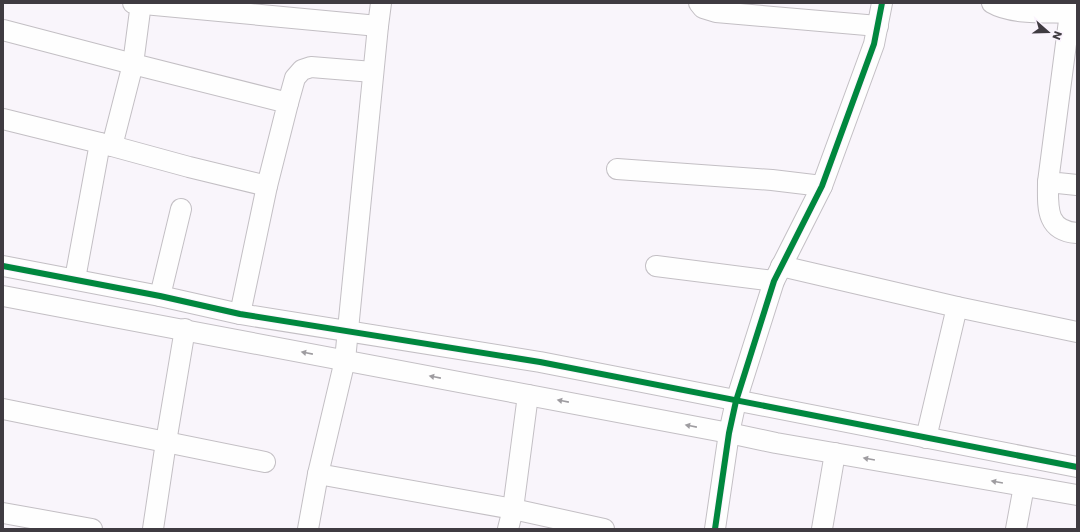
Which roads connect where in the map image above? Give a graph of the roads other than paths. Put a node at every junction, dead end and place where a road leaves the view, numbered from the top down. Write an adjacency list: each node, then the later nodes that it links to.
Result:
1 (138, 3): 7 (street); 10 (street)
2 (381, 3): 7 (street)
3 (699, 3): 8 (street)
4 (882, 3): 8 (street)
5 (992, 3): 6 (street)
6 (1073, 13): 16 (street)
7 (378, 26): 11 (street)
8 (878, 26): 19 (street)
9 (3, 30): 10 (street)
10 (133, 64): 12 (street); 14 (street)
11 (373, 72): 12 (street); 31 (street)
12 (288, 103): 18 (street)
13 (3, 119): 14 (street)
14 (106, 144): 18 (street); 25 (street)
15 (617, 169): 19 (street)
16 (1048, 182): 17 (street); 21 (street)
17 (1077, 184)
18 (267, 186): 29 (street)
19 (822, 186): 24 (street)
20 (181, 209): 27 (street)
21 (1077, 233)
22 (3, 266): 25 (street)
23 (656, 266): 24 (street)
24 (777, 274): 28 (street); 35 (street)
25 (75, 279): 27 (street)
26 (3, 296): 30 (street)
27 (160, 296): 29 (street)
28 (957, 307): 32 (street); 38 (street)
29 (240, 314): 31 (street)
30 (185, 329): 33 (street, one-way to 30); 39 (street)
31 (348, 332): 33 (street); 35 (street)
32 (1077, 332)
33 (345, 360): 34 (street, one-way to 33); 43 (street)
34 (528, 395): 37 (street, one-way to 34); 46 (street)
35 (736, 401): 37 (street); 38 (street)
36 (3, 409): 39 (street)
37 (729, 433): 40 (street); 53 (street)
38 (926, 438): 42 (street)
39 (166, 442): 41 (street); 49 (street)
40 (835, 454): 44 (street, one-way to 40); 54 (street)
41 (265, 462)
42 (1077, 467)
43 (318, 474): 46 (street); 50 (street)
44 (1024, 486): 45 (street); 55 (street)
45 (1077, 495)
46 (513, 509): 51 (street); 52 (street)
47 (3, 513): 48 (street)
48 (92, 529)
49 (153, 529)
50 (308, 529)
51 (508, 529)
52 (604, 529)
53 (715, 529)
54 (822, 529)
55 (1016, 529)

